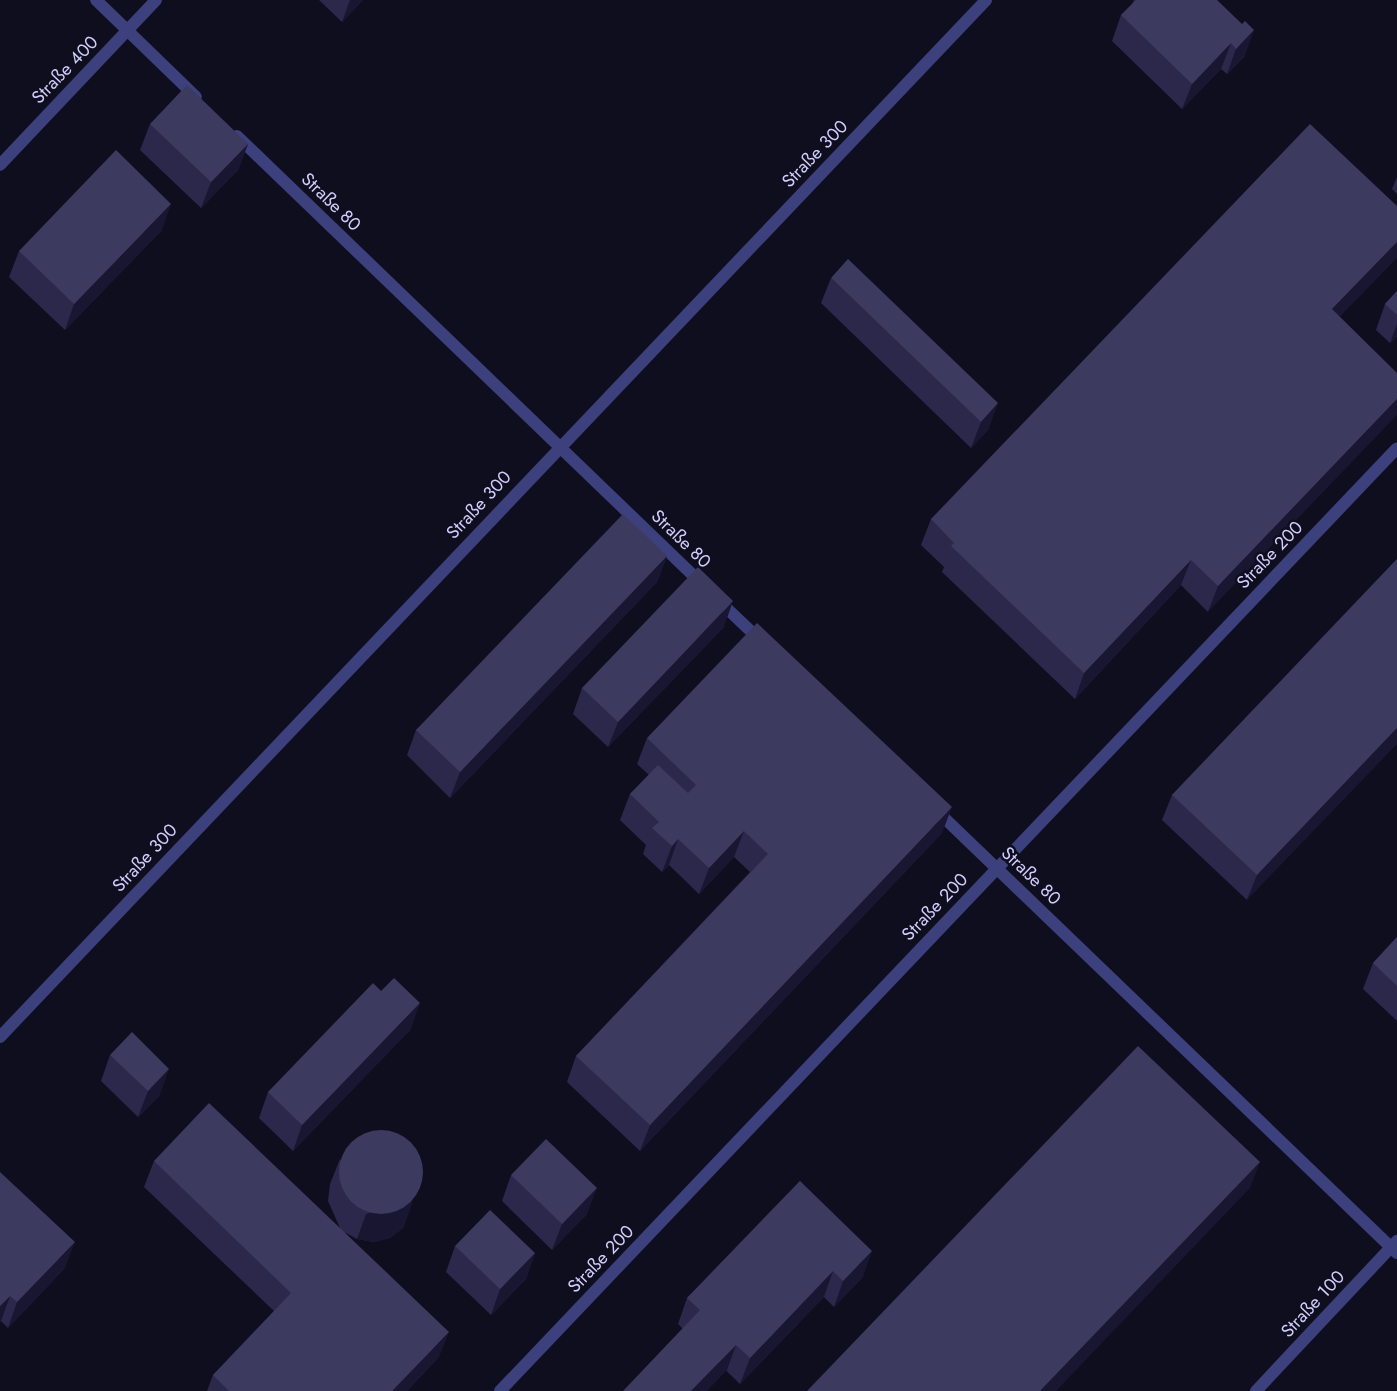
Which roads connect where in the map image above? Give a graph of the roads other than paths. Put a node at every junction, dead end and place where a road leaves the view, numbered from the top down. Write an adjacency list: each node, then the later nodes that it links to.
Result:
1 (96, 0): 4 (lane)
2 (156, 0): 4 (lane, Straße 400)
3 (986, 0): 8 (lane, Straße 300)
4 (128, 31): 5 (lane); 7 (lane, Straße 400)
5 (206, 107)
6 (223, 123): 8 (lane, Straße 80)
7 (0, 165)
8 (559, 447): 10 (lane, Straße 80); 13 (lane, Straße 300)
9 (1397, 448): 12 (lane, Straße 200)
10 (772, 652)
11 (926, 800): 12 (lane, Straße 80)
12 (997, 868): 14 (lane, Straße 80); 15 (lane, Straße 200)
13 (0, 1037)
14 (1395, 1247): 16 (lane, Straße 100)
15 (500, 1391)
16 (1256, 1391)

